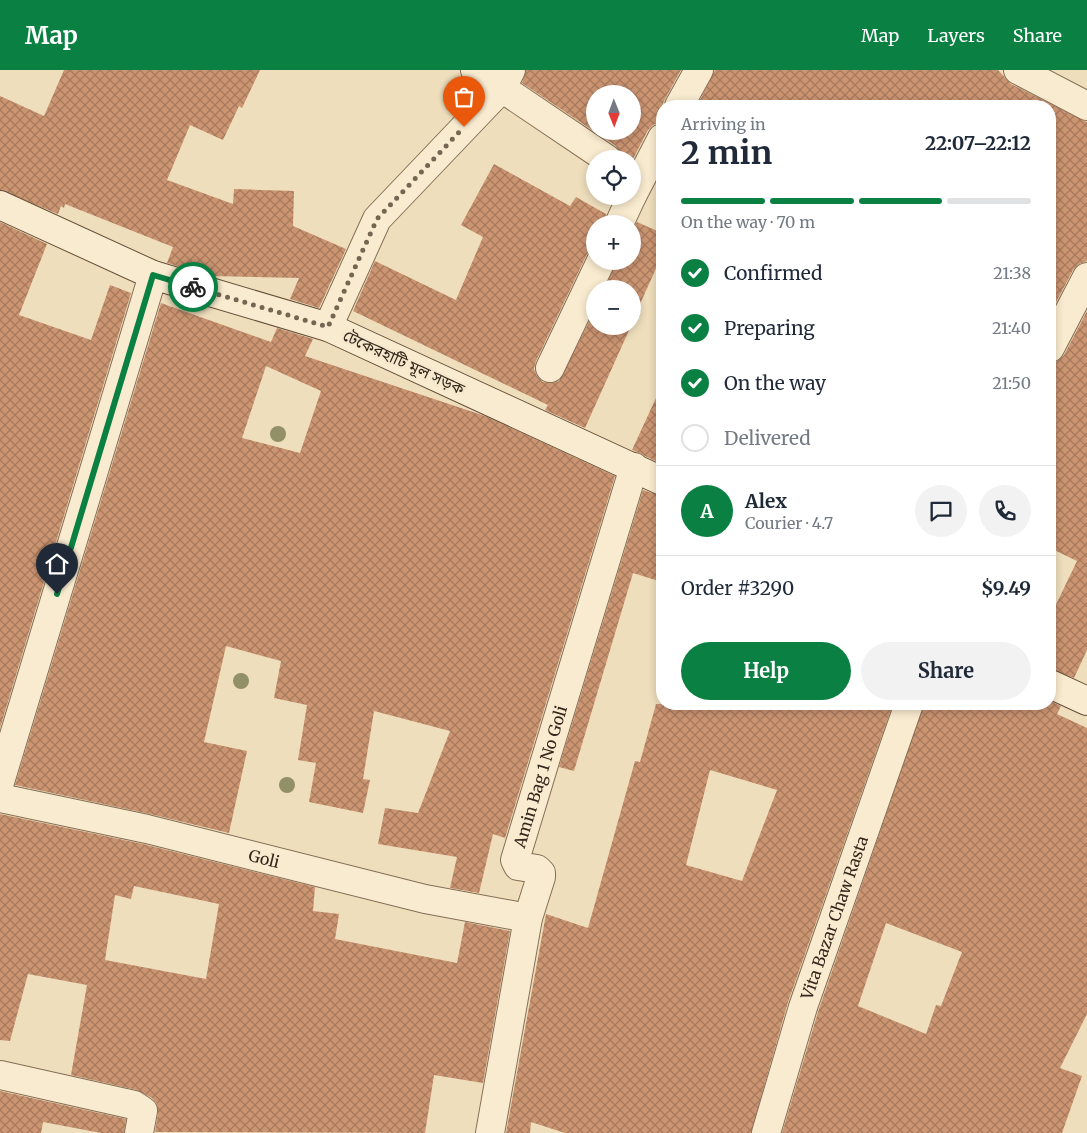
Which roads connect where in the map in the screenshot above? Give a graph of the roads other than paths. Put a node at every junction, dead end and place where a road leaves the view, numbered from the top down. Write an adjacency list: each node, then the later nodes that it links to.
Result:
1 (475, 70): 4 (street)
2 (698, 70): 5 (street)
3 (1018, 70): 6 (street)
4 (507, 79): 8 (street); 14 (street)
5 (682, 100)
6 (1087, 106)
7 (656, 148): 9 (street)
8 (596, 150)
9 (641, 175)
10 (0, 205): 12 (street, টেকেরহাটি মূল সড়ক)
11 (597, 270): 16 (street)
12 (153, 275): 14 (street, টেকেরহাটি মূল সড়ক); 22 (street)
13 (1087, 277): 15 (street)
14 (328, 327): 17 (street, টেকেরহাটি মূল সড়ক)
15 (1056, 336)
16 (550, 368)
17 (634, 467): 18 (street, টেকেরহাটি মূল সড়ক); 24 (street, Amin Bag 1 No Goli)
18 (656, 478)
19 (1056, 687): 20 (street)
20 (1087, 701)
21 (907, 710): 28 (street, Vita Bazar Chaw Rasta)
22 (0, 782)
23 (0, 798): 24 (street, Goli)
24 (528, 918): 27 (street, Amin Bag 1 No Goli)
25 (0, 1075): 26 (street)
26 (139, 1133)
27 (490, 1133)
28 (766, 1133)

